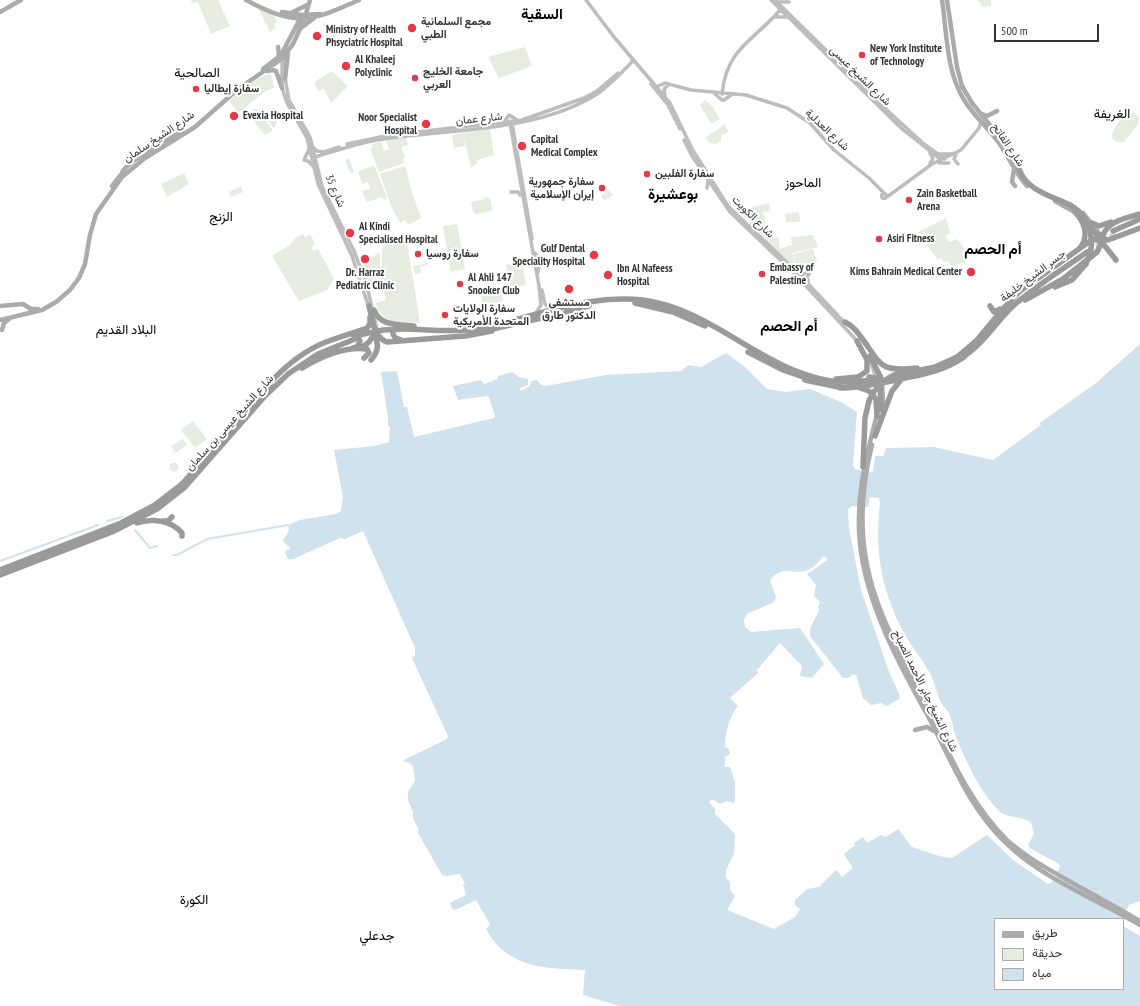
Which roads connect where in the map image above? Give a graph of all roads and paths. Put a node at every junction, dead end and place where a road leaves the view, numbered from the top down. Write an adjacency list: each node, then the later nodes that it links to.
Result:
1 (15, 0): 15 (main road)
2 (21, 0): 15 (main road)
3 (246, 0): 17 (main road)
4 (253, 0): 18 (main road)
5 (354, 0): 16 (main road)
6 (359, 0): 20 (main road)
7 (585, 0): 27 (main road, شارع الكويت)
8 (771, 0): 14 (main road, شارع الشيخ عيسى)
9 (941, 0): 49 (main road, شارع الفاتح)
10 (946, 0): 46 (main road, شارع الفاتح)
11 (776, 1): 13 (main road); 14 (main road, شارع الشيخ عيسى)
12 (310, 2): 16 (main road); 18 (main road); 19 (main road)
13 (790, 2)
14 (782, 10): 21 (main road); 22 (main road, شارع الشيخ عيسى); 59 (main road, شارع الشيخ عيسى)
15 (0, 11)
16 (324, 12): 19 (main road)
17 (278, 14): 18 (main road); 19 (main road)
18 (287, 15): 19 (main road); 23 (main road)
19 (303, 18): 20 (main road); 23 (main road, شارع الشيخ سلمان); 24 (main road)
20 (314, 18): 23 (main road)
21 (774, 18): 22 (main road); 25 (main road)
22 (788, 18): 58 (main road, شارع الشيخ عيسى)
23 (297, 30): 24 (main road, شارع الشيخ سلمان)
24 (294, 38): 26 (main road, شارع الشيخ سلمان); 26 (main road, شارع الشيخ سلمان)
25 (736, 53): 28 (main road); 28 (main road); 38 (main road)
26 (282, 54): 32 (main road, شارع الشيخ سلمان); 34 (main road); 39 (main road, شارع 35); 69 (main road, شارع الشيخ سلمان)
27 (632, 61): 29 (main road, شارع عمان); 30 (main road, شارع الكويت); 35 (main road, شارع الكويت); 45 (main road, شارع عمان)
28 (729, 64): 33 (main road)
29 (626, 68): 30 (main road); 48 (main road, شارع عمان)
30 (636, 68): 40 (main road, شارع الكويت)
31 (724, 68): 33 (main road)
32 (264, 72): 39 (main road); 69 (main road, شارع الشيخ سلمان)
33 (726, 73): 38 (main road)
34 (285, 79): 57 (main road, شارع 35)
35 (652, 82): 36 (main road, شارع العدلية); 40 (main road, شارع الكويت)
36 (661, 83): 40 (main road); 41 (main road, شارع العدلية)
37 (668, 85): 40 (main road); 41 (main road, شارع العدلية); 44 (main road)
38 (724, 86): 41 (main road); 42 (main road); 43 (main road)
39 (282, 88): 57 (main road, شارع 35)
40 (656, 88): 44 (main road, شارع الكويت); 71 (main road, شارع الكويت)
41 (716, 93): 42 (main road, شارع العدلية); 43 (main road)
42 (723, 93): 43 (main road, شارع العدلية)
43 (731, 94): 52 (main road, شارع العدلية); 53 (main road, شارع العدلية)
44 (665, 97): 98 (main road, شارع الكويت)
45 (560, 108): 47 (main road, شارع عمان); 47 (main road)
46 (977, 110): 54 (main road, شارع الفاتح); 54 (main road)
47 (545, 113): 48 (main road, شارع عمان)
48 (521, 122): 50 (main road, شارع عمان); 51 (main road); 55 (main road)
49 (981, 122): 54 (main road, شارع الفاتح); 56 (main road)
50 (511, 123): 51 (main road, شارع عمان); 55 (main road)
51 (503, 125): 55 (main road); 60 (main road, شارع عمان)
52 (809, 126): 53 (main road); 77 (main road, شارع العدلية)
53 (815, 129): 77 (main road, شارع العدلية)
54 (991, 130): 56 (main road); 68 (main road, شارع الفاتح)
55 (512, 133): 72 (main road)
56 (971, 139): 61 (main road)
57 (311, 146): 60 (main road); 62 (main road, شارع 35); 67 (main road)
58 (928, 150): 63 (main road, شارع الشيخ عيسى); 64 (main road)
59 (933, 151): 61 (main road); 63 (main road, شارع الشيخ عيسى)
60 (323, 153): 62 (main road, شارع عمان); 67 (main road)
61 (954, 154): 63 (main road); 66 (main road)
62 (313, 156): 67 (main road, شارع 35)
63 (942, 159): 64 (main road)
64 (932, 163): 65 (main road); 77 (main road)
65 (948, 163)
66 (958, 164)
67 (315, 166): 107 (main road, شارع 35); 107 (main road, شارع 35)
68 (1016, 168): 73 (main road, شارع الفاتح); 73 (main road); 84 (main road, شارع الفاتح); 101 (highway, bridge)
69 (121, 176): 70 (main road); 105 (main road, شارع الشيخ سلمان); 111 (main road, شارع الشيخ سلمان)
70 (128, 177)
71 (708, 180): 76 (main road, شارع الكويت); 76 (main road)
72 (520, 182): 74 (main road); 78 (main road); 94 (main road)
73 (1024, 182): 79 (main road, شارع الفاتح)
74 (516, 190)
75 (511, 192): 78 (main road)
76 (716, 193): 91 (main road, شارع الكويت)
77 (885, 195)
78 (523, 201): 109 (main road)
79 (1075, 212): 84 (main road, شارع الفاتح); 95 (highway)
80 (1140, 214): 81 (highway)
81 (1125, 218): 84 (highway); 85 (highway)
82 (1140, 219): 87 (highway)
83 (1140, 223): 87 (highway)
84 (1090, 225): 90 (highway)
85 (1107, 228): 87 (highway); 90 (highway)
86 (1140, 228): 88 (highway)
87 (1114, 235): 88 (highway); 90 (highway)
88 (1122, 236): 97 (highway)
89 (1091, 240): 90 (highway); 92 (highway); 95 (highway)
90 (1101, 240): 92 (highway); 97 (highway)
91 (762, 242): 93 (main road, شارع الكويت); 93 (main road)
92 (1098, 251): 96 (highway)
93 (772, 252): 124 (main road, شارع الكويت)
94 (535, 253): 99 (main road); 99 (main road)
95 (1073, 254): 102 (highway)
96 (1093, 256): 97 (highway); 101 (highway)
97 (1113, 257)
98 (796, 271): 100 (main road, شارع الكويت); 100 (main road)
99 (538, 272): 106 (main road)
100 (810, 286): 113 (main road, شارع الكويت)
101 (1034, 295): 108 (highway)
102 (1014, 297): 104 (highway); 112 (highway)
103 (0, 306): 105 (main road)
104 (990, 306)
105 (38, 309): 110 (main road, شارع الشيخ سلمان)
106 (561, 309): 109 (highway, شارع الشيخ عيسى بن سلمان); 133 (highway, شارع الشيخ عيسى بن سلمان)
107 (371, 310): 114 (highway); 120 (highway); 120 (main road, شارع 35); 122 (highway)
108 (1004, 315): 112 (highway, جسر الشيخ خليفة); 128 (highway)
109 (526, 317): 116 (highway, شارع الشيخ عيسى بن سلمان)
110 (0, 318): 111 (main road, شارع الشيخ سلمان)
111 (11, 318): 118 (main road)
112 (994, 319): 128 (highway)
113 (845, 322): 132 (highway); 137 (main road, شارع الكويت)
114 (392, 324): 115 (highway); 120 (highway)
115 (410, 326): 116 (highway); 123 (highway)
116 (486, 327): 119 (highway, شارع الشيخ عيسى بن سلمان)
117 (496, 329): 119 (highway, شارع الشيخ عيسى بن سلمان); 123 (highway); 133 (highway, شارع الشيخ عيسى بن سلمان)
118 (1, 330)
119 (404, 330): 122 (highway, شارع الشيخ عيسى بن سلمان, bridge)
120 (376, 333): 122 (highway); 125 (highway); 126 (highway); 131 (highway)
121 (344, 336): 122 (highway); 127 (highway); 139 (highway)
122 (355, 336): 139 (highway, شارع الشيخ عيسى بن سلمان)
123 (407, 340): 125 (highway)
124 (857, 341): 136 (highway); 137 (highway)
125 (394, 342): 129 (highway)
126 (356, 349): 127 (highway); 130 (highway)
127 (349, 350): 139 (highway)
128 (967, 352): 132 (highway); 134 (highway); 135 (highway)
129 (378, 354)
130 (364, 358)
131 (371, 360)
132 (917, 368): 143 (highway, bridge)
133 (798, 374): 136 (highway); 137 (highway, شارع الشيخ عيسى بن سلمان); 138 (highway)
134 (890, 378)
135 (909, 378): 137 (highway); 142 (highway)
136 (836, 379): 137 (highway)
137 (879, 381): 138 (highway); 140 (highway); 141 (main road, شارع الشيخ جابر الأحمد الصباح)
138 (840, 388): 141 (highway)
139 (264, 394): 147 (highway, شارع الشيخ عيسى بن سلمان); 149 (highway, شارع الشيخ عيسى بن سلمان)
140 (881, 410): 142 (main road, شارع الشيخ جابر الأحمد الصباح)
141 (876, 416): 143 (main road, شارع الشيخ جابر الأحمد الصباح)
142 (875, 436): 143 (main road, شارع الشيخ جابر الأحمد الصباح)
143 (865, 467): 144 (main road, شارع الشيخ جابر الأحمد الصباح)
144 (860, 510): 151 (main road, شارع الشيخ جابر الأحمد الصباح); 155 (main road, شارع الشيخ جابر الأحمد الصباح)
145 (172, 517): 146 (highway)
146 (159, 521): 147 (highway); 148 (highway)
147 (112, 532): 150 (highway, شارع الشيخ عيسى بن سلمان)
148 (182, 536)
149 (0, 570)
150 (0, 575)
151 (925, 712): 152 (main road); 154 (main road, شارع الشيخ جابر الأحمد الصباح)
152 (923, 724)
153 (915, 730): 154 (main road)
154 (937, 735): 155 (main road, شارع الشيخ جابر الأحمد الصباح)
155 (1052, 874): 156 (main road, شارع الشيخ جابر الأحمد الصباح)
156 (1127, 915): 157 (main road, شارع الشيخ جابر الأحمد الصباح); 158 (main road, شارع الشيخ جابر الأحمد الصباح)
157 (1140, 921)
158 (1140, 925)

